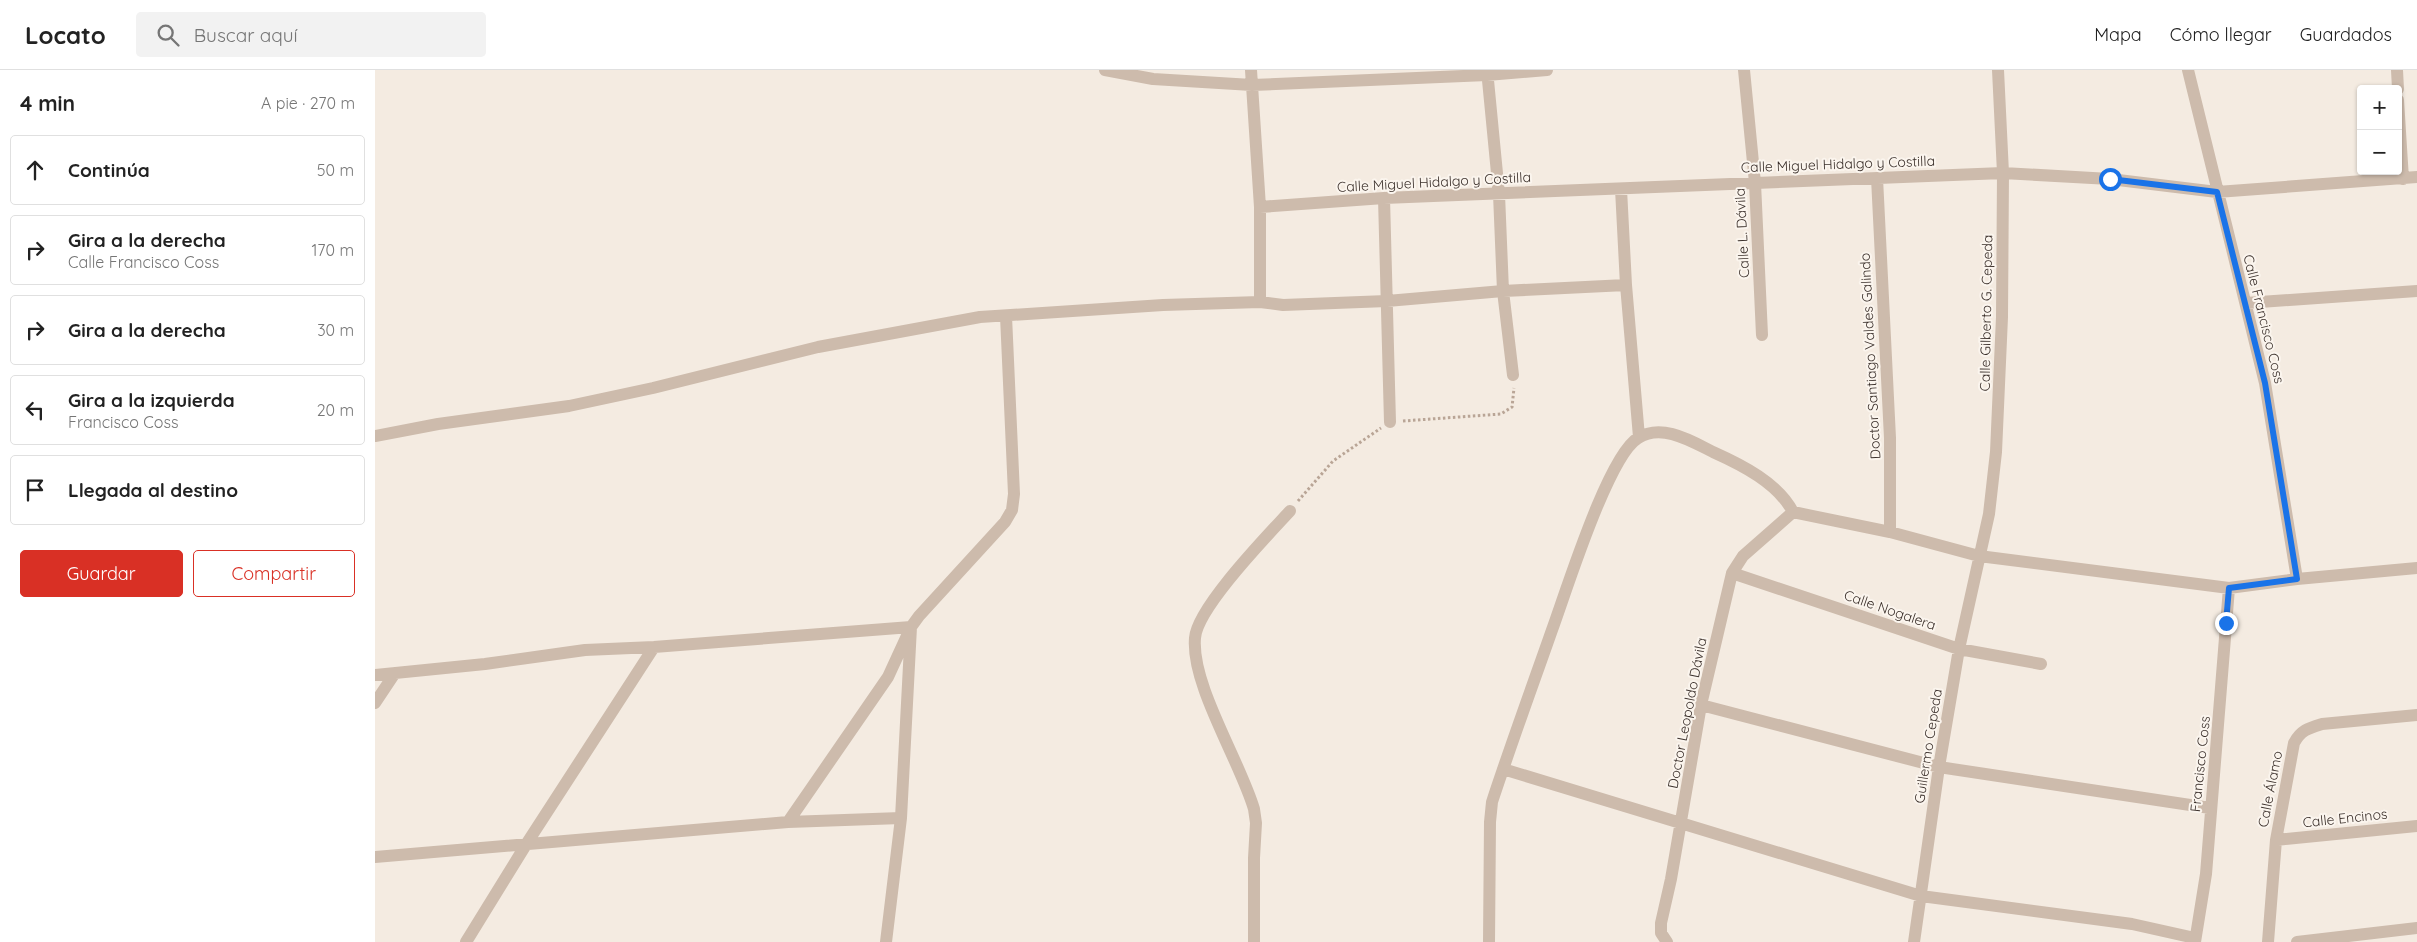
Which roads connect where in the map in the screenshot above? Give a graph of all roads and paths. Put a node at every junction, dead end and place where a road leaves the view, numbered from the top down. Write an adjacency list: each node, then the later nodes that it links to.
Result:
1 (1105, 70): 10 (street)
2 (1251, 70): 10 (street)
3 (1547, 70): 8 (street)
4 (1745, 70): 17 (street, Calle L. Dávila)
5 (1998, 70): 13 (street, Calle Gilberto G. Cepeda)
6 (2188, 70): 19 (street, Calle Francisco Coss)
7 (2397, 70): 11 (street)
8 (1487, 72): 9 (street); 20 (street)
9 (1363, 75): 10 (street)
10 (1252, 85): 22 (street)
11 (2398, 85)
12 (2400, 130): 16 (street)
13 (2003, 173): 15 (street, Calle Miguel Hidalgo y Costilla); 19 (street, Calle Miguel Hidalgo y Costilla); 38 (street, Calle Gilberto G. Cepeda)
14 (2417, 177): 16 (street, Calle Miguel Hidalgo y Costilla)
15 (1877, 178): 17 (street, Calle Miguel Hidalgo y Costilla); 37 (street, Doctor Santiago Valdes Galindo)
16 (2403, 178): 19 (street, Calle Miguel Hidalgo y Costilla)
17 (1755, 183): 18 (street, Calle Miguel Hidalgo y Costilla); 30 (street, Calle L. Dávila)
18 (1621, 189): 20 (street, Calle Miguel Hidalgo y Costilla); 23 (street)
19 (2217, 192): 28 (street, Calle Francisco Coss)
20 (1499, 194): 21 (street, Calle Miguel Hidalgo y Costilla); 24 (street)
21 (1384, 198): 22 (street, Calle Miguel Hidalgo y Costilla); 26 (street)
22 (1260, 207): 27 (street)
23 (1626, 285): 24 (street); 34 (street)
24 (1503, 291): 26 (street); 31 (street)
25 (2417, 291): 28 (street)
26 (1387, 301): 27 (street); 32 (street)
27 (1260, 302): 29 (street)
28 (2246, 304): 41 (street, Calle Francisco Coss)
29 (1006, 316): 33 (street); 43 (street)
30 (1762, 335)
31 (1513, 375): 32 (path)
32 (1390, 422): 35 (path)
33 (375, 436)
34 (1639, 437): 36 (street); 53 (street)
35 (1289, 511): 67 (street)
36 (1793, 512): 37 (street); 40 (street, Doctor Leopoldo Dávila)
37 (1890, 532): 38 (street)
38 (1979, 556): 42 (street); 45 (street, Guillermo Cepeda)
39 (2417, 568): 41 (street)
40 (1732, 573): 45 (street, Calle Nogalera); 50 (street, Doctor Leopoldo Dávila)
41 (2297, 579): 42 (street)
42 (2229, 588): 54 (street, Francisco Coss)
43 (911, 627): 44 (street); 55 (street); 56 (street)
44 (654, 647): 47 (street); 60 (street)
45 (1959, 649): 46 (street, Calle Nogalera); 52 (street, Guillermo Cepeda)
46 (2041, 664)
47 (395, 673): 48 (street); 49 (street)
48 (375, 675)
49 (375, 703)
50 (1701, 706): 52 (street); 57 (street, Doctor Leopoldo Dávila)
51 (2417, 715): 59 (street, Calle Álamo)
52 (1939, 767): 54 (street); 62 (street, Guillermo Cepeda)
53 (1503, 770): 57 (street); 68 (street)
54 (2210, 808): 64 (street, Francisco Coss)
55 (901, 818): 56 (street); 66 (street)
56 (789, 822): 60 (street)
57 (1680, 823): 62 (street); 69 (street, Doctor Leopoldo Dávila)
58 (2417, 826): 59 (street, Calle Encinos)
59 (2276, 840): 71 (street, Calle Álamo)
60 (527, 843): 61 (street); 65 (street)
61 (375, 857)
62 (1921, 896): 64 (street); 70 (street, Guillermo Cepeda)
63 (2417, 928): 72 (street)
64 (2195, 940)
65 (466, 942)
66 (886, 942)
67 (1254, 942)
68 (1489, 942)
69 (1667, 942)
70 (1914, 942)
71 (2268, 942)
72 (2297, 942)

